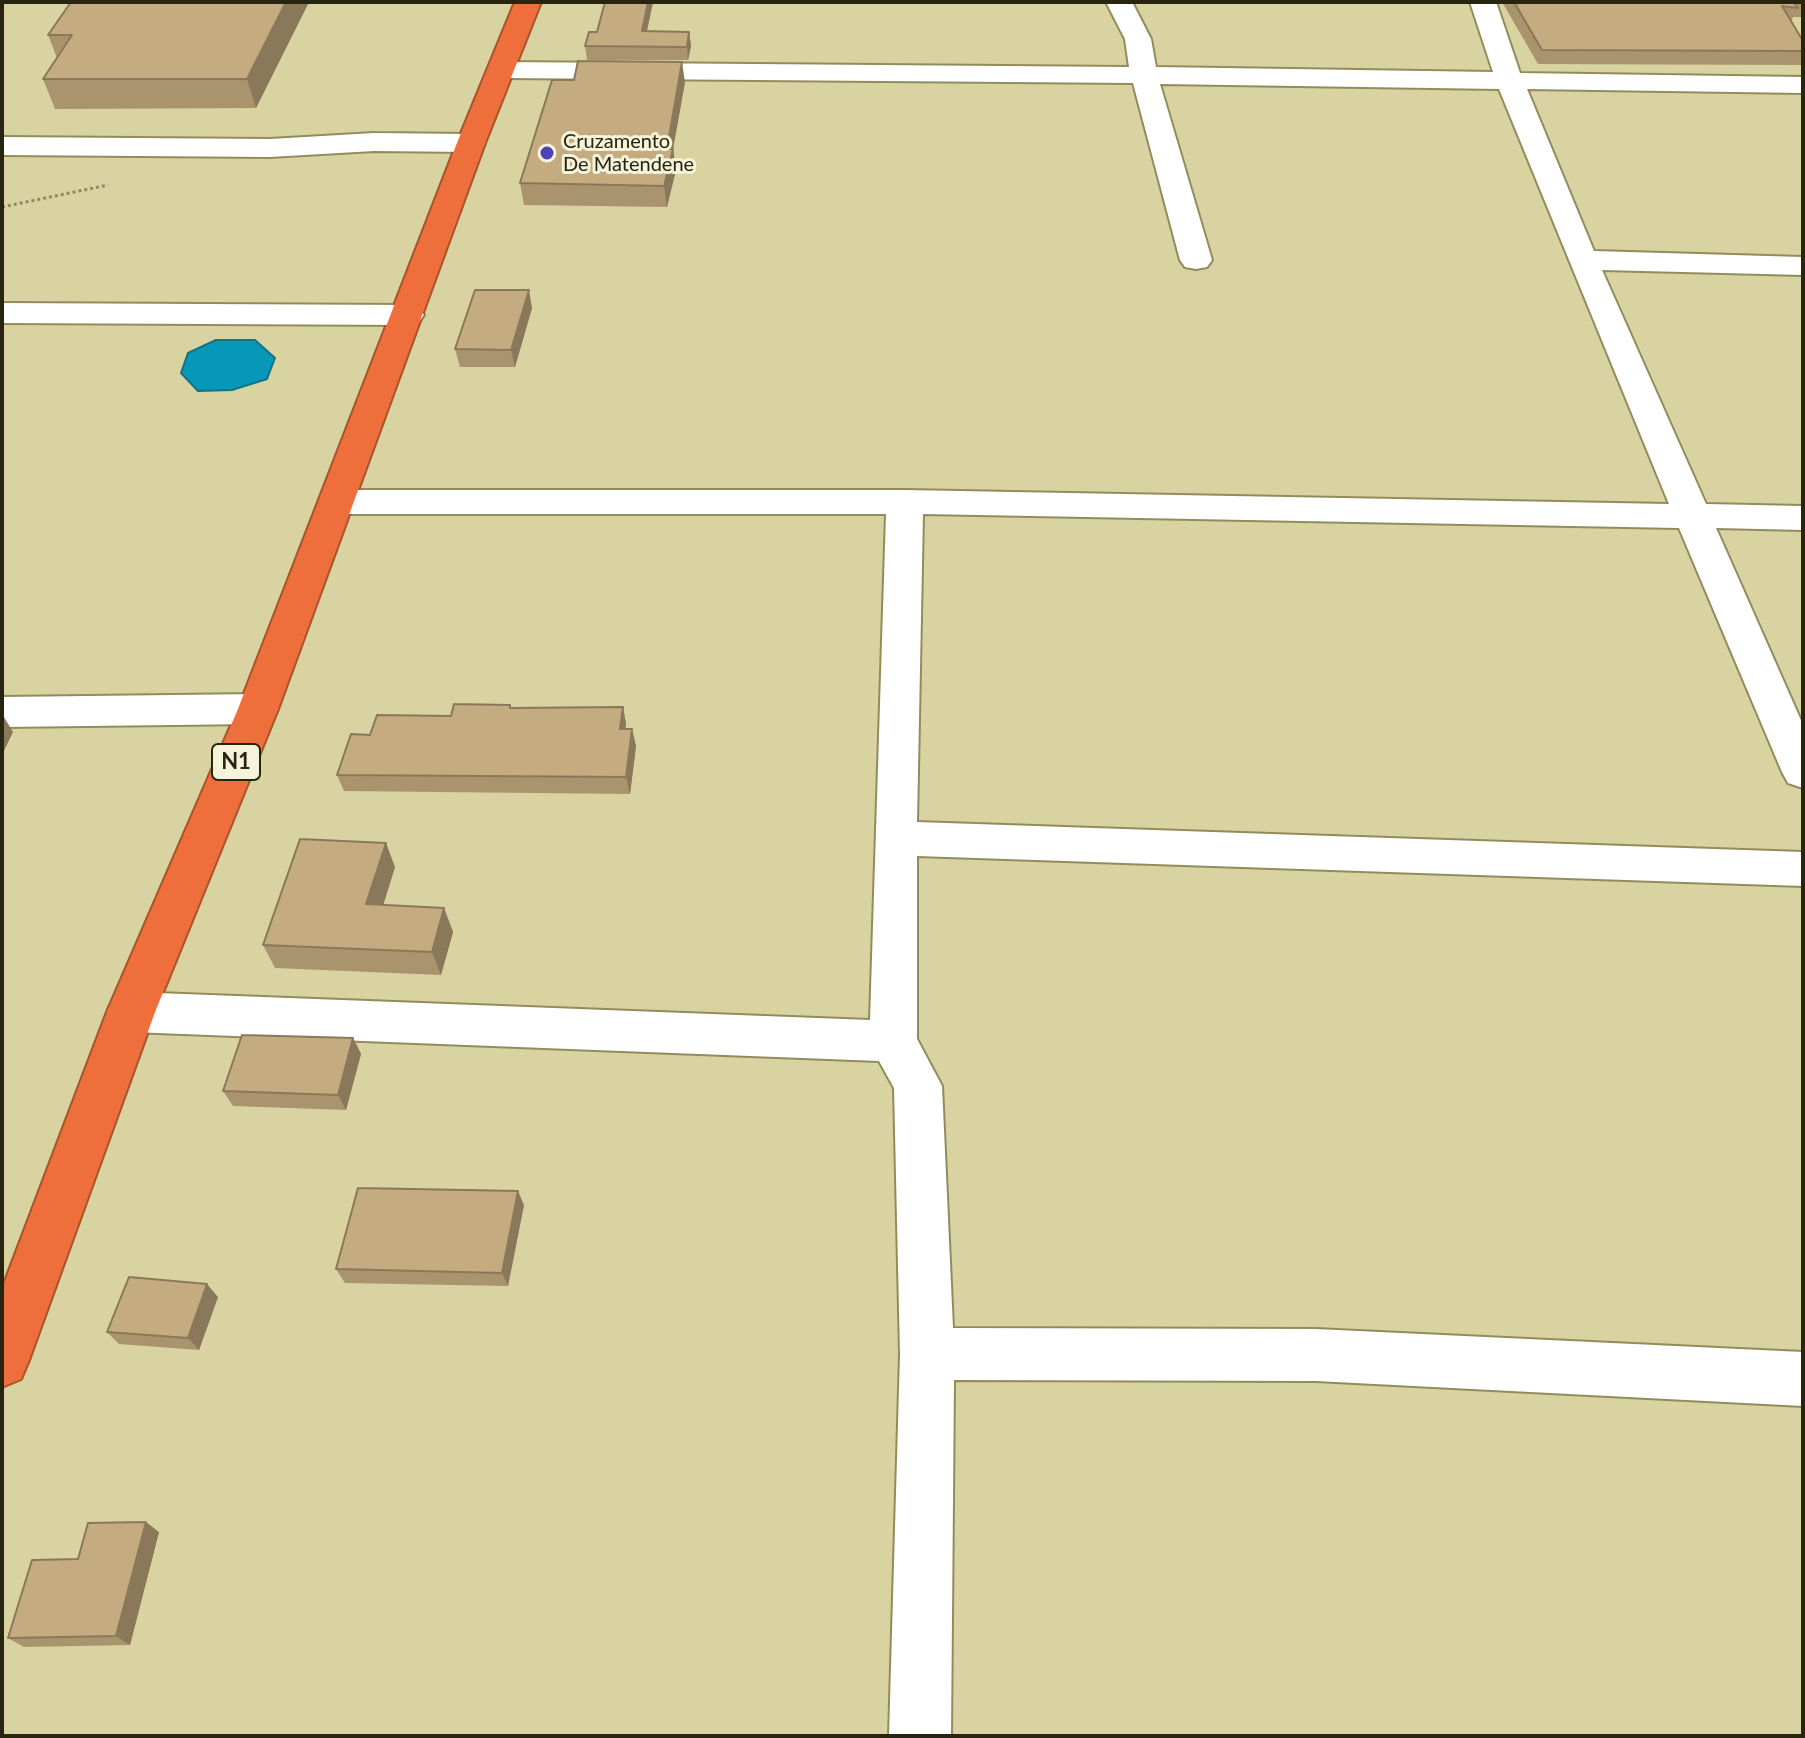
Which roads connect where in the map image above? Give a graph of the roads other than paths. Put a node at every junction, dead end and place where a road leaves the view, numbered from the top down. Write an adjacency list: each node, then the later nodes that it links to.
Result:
1 (528, 2): 4 (highway, N1)
2 (1119, 2): 5 (street)
3 (1483, 2): 6 (street)
4 (503, 70): 5 (street); 8 (highway, N1)
5 (1144, 75): 6 (street); 10 (street)
6 (1509, 79): 7 (street); 11 (street)
7 (1803, 85)
8 (471, 143): 9 (street); 14 (highway, N1)
9 (2, 146)
10 (1196, 260)
11 (1582, 260): 12 (street); 17 (street)
12 (1803, 266)
13 (2, 313): 14 (street)
14 (408, 315): 15 (highway, N1)
15 (337, 502): 16 (street); 19 (highway, N1)
16 (905, 502): 17 (street); 22 (street)
17 (1695, 516): 18 (street); 21 (street)
18 (1803, 518)
19 (258, 709): 20 (street); 24 (highway, N1)
20 (2, 712)
21 (1803, 772)
22 (895, 838): 23 (street); 25 (street)
23 (1803, 869)
24 (131, 1012): 25 (street); 27 (highway, N1)
25 (893, 1041): 26 (street)
26 (927, 1354): 28 (street); 29 (street)
27 (2, 1360)
28 (1803, 1379)
29 (920, 1736)

